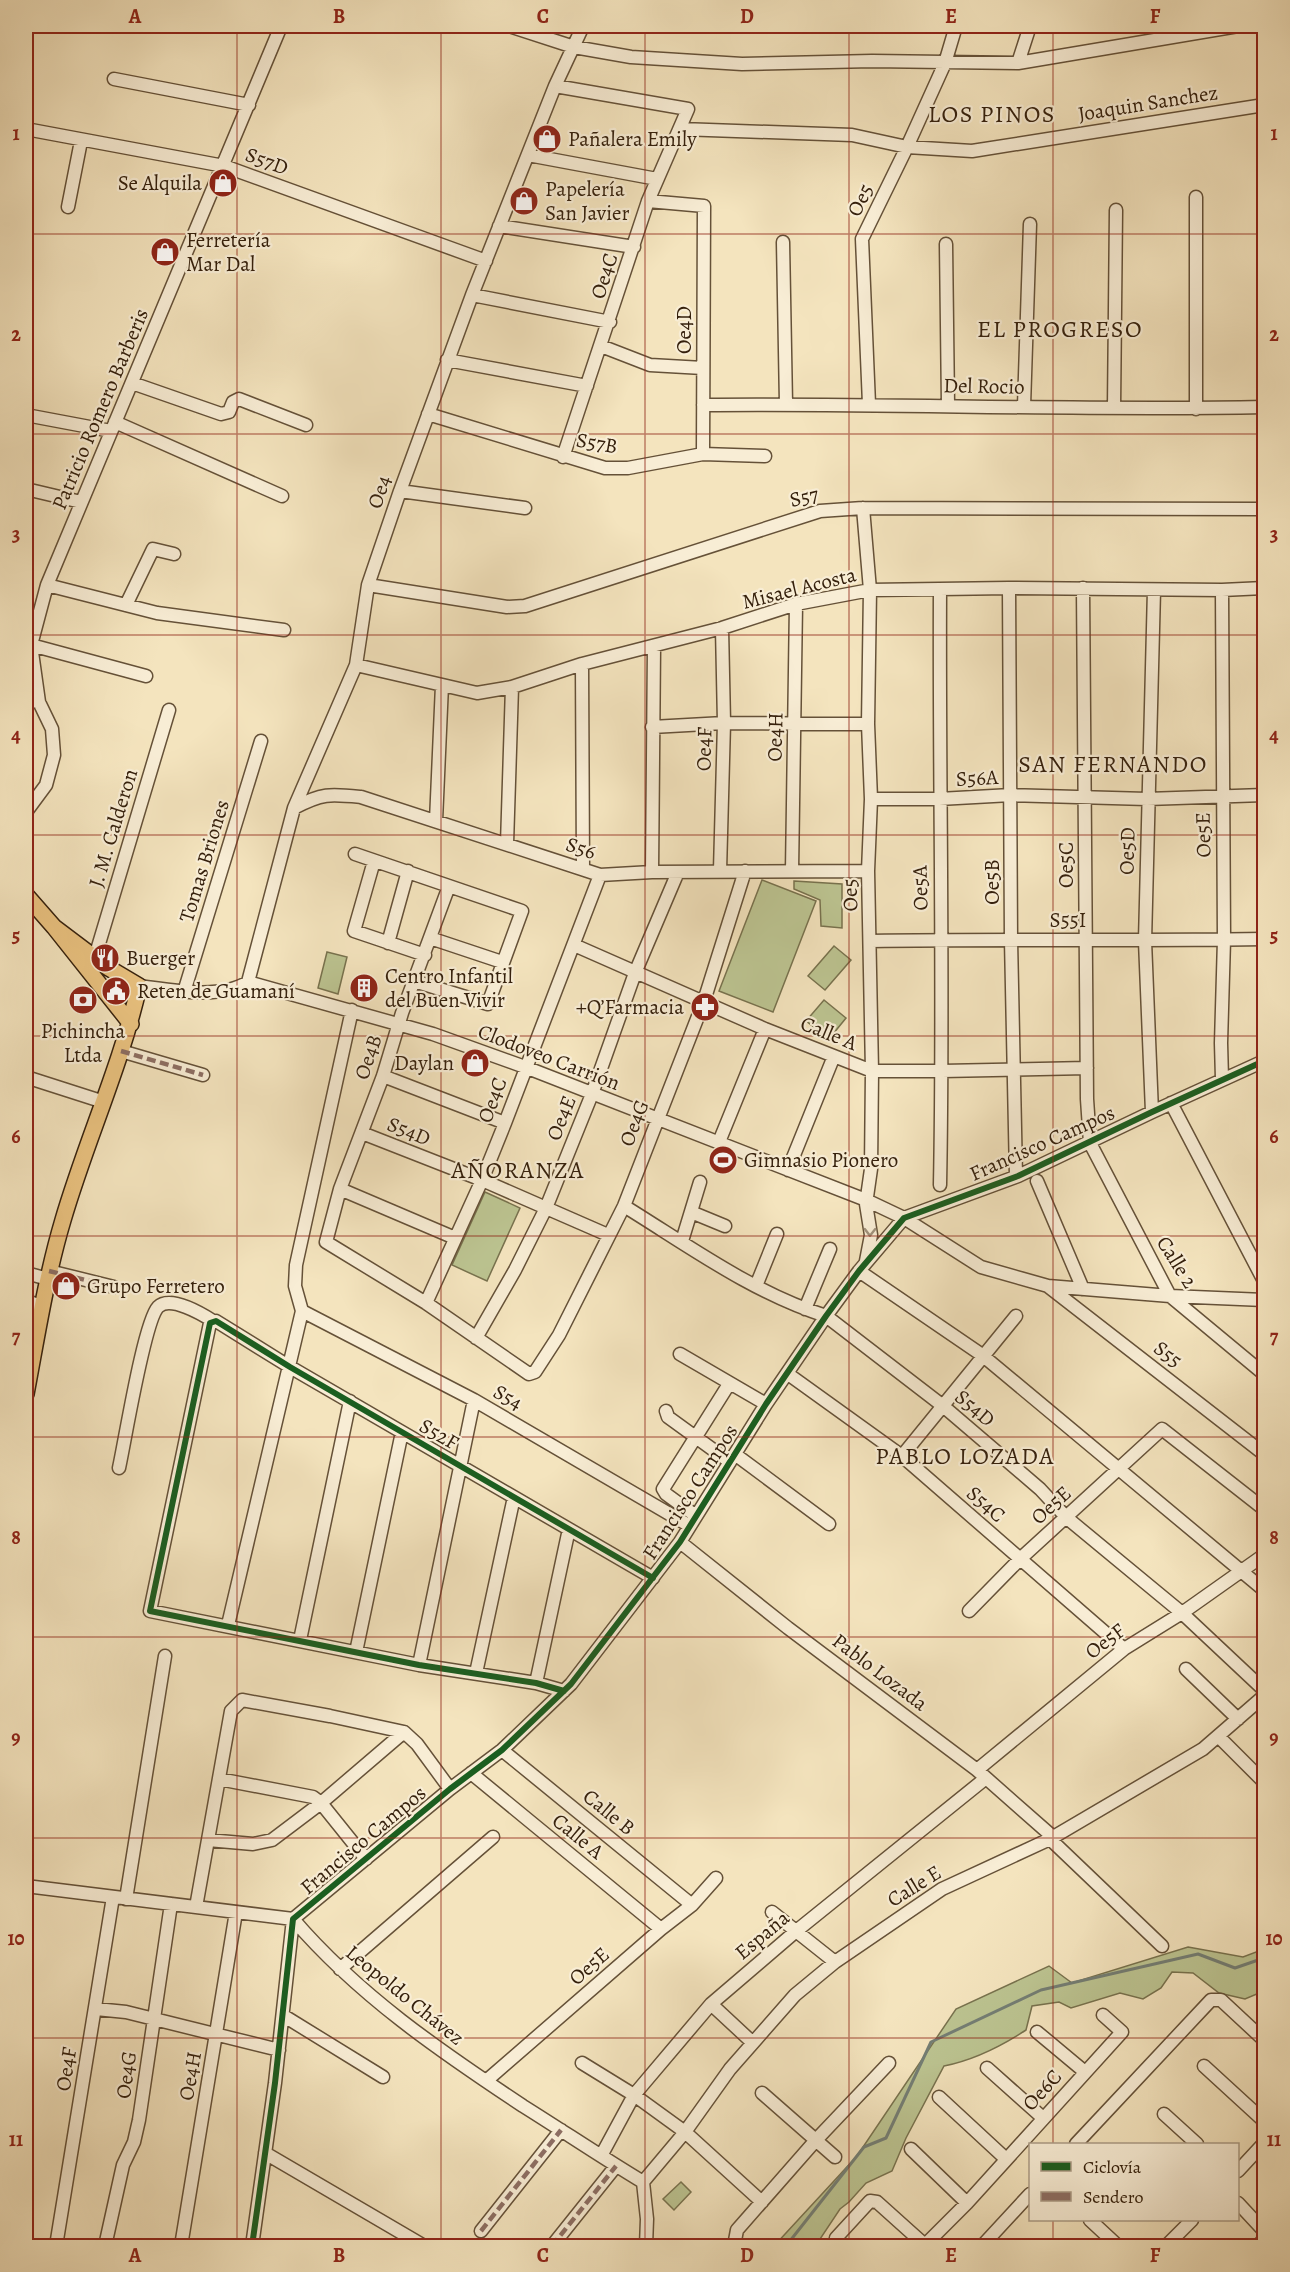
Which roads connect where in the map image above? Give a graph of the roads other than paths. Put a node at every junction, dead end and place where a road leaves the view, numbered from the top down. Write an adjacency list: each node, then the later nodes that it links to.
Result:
1 (281, 26): 12 (street, Patricio Romero Barberis)
2 (509, 26): 7 (street)
3 (583, 26): 7 (street, Oe4)
4 (956, 26): 8 (street, Oe5)
5 (1030, 26): 9 (street)
6 (1238, 26): 9 (street)
7 (574, 47): 8 (street); 11 (street, Oe4)
8 (945, 63): 9 (street); 17 (street, Oe5)
9 (1018, 63)
10 (114, 79): 12 (street)
11 (555, 86): 15 (street, Oe4C); 18 (street, Oe4)
12 (249, 105): 19 (street, Patricio Romero Barberis)
13 (1264, 105): 17 (street, Joaquin Sanchez)
14 (26, 129): 16 (street, S57D)
15 (681, 129): 17 (street, Joaquin Sanchez); 20 (street, Oe4C)
16 (81, 141): 19 (street, S57D); 23 (street)
17 (907, 147): 39 (street, Oe5)
18 (528, 155): 20 (street); 26 (street, Oe4)
19 (224, 166): 30 (street, S57D); 36 (street, Patricio Romero Barberis)
20 (657, 179): 22 (street, Oe4C)
21 (1196, 196): 45 (street)
22 (648, 201): 29 (street, Oe4C); 35 (street, Oe4D)
23 (68, 207)
24 (1116, 210): 44 (street)
25 (1030, 224): 42 (street)
26 (499, 226): 29 (street); 30 (street, Oe4)
27 (783, 242): 38 (street)
28 (946, 244): 41 (street)
29 (634, 247): 32 (street, Oe4C)
30 (486, 261): 31 (street, Oe4)
31 (472, 295): 32 (street); 34 (street, Oe4)
32 (610, 322): 33 (street, Oe4C)
33 (601, 346): 35 (street); 37 (street, Oe4C)
34 (447, 360): 37 (street); 46 (street, Oe4)
35 (703, 368): 40 (street, Oe4D)
36 (132, 383): 48 (street); 49 (street, Patricio Romero Barberis)
37 (587, 386): 52 (street, Oe4C)
38 (786, 404): 39 (street, Del Rocio); 40 (street, Del Rocio)
39 (868, 404): 41 (street, Del Rocio)
40 (703, 405): 50 (street, Oe4D)
41 (948, 405): 42 (street, Del Rocio)
42 (1024, 406): 44 (street, Del Rocio)
43 (1264, 407): 45 (street, Del Rocio)
44 (1114, 408): 45 (street, Del Rocio)
45 (1196, 409)
46 (428, 414): 52 (street, S57B); 54 (street, Oe4)
47 (26, 415): 49 (street)
48 (306, 425)
49 (113, 427): 55 (street); 56 (street, Patricio Romero Barberis)
50 (703, 454): 51 (street, S57B); 52 (street, S57B)
51 (765, 456)
52 (563, 457)
53 (26, 489): 56 (street)
54 (400, 491): 57 (street); 62 (street, Oe4)
55 (282, 496)
56 (81, 502): 61 (street, Patricio Romero Barberis)
57 (525, 508)
58 (863, 508): 59 (street, S57); 62 (street, S57); 66 (street, Oe5)
59 (1264, 509)
60 (174, 554): 71 (street)
61 (46, 585): 71 (street); 74 (street, Patricio Romero Barberis)
62 (368, 585): 77 (street, Oe4)
63 (1009, 588): 64 (street, Misael Acosta); 67 (street, Misael Acosta); 89 (street, Oe5B)
64 (1083, 588): 68 (street, Misael Acosta); 92 (street, Oe5C)
65 (1264, 588): 69 (street, Misael Acosta)
66 (870, 590): 67 (street, Misael Acosta); 70 (street, Misael Acosta); 86 (street, Oe5)
67 (940, 590): 94 (street, Oe5A)
68 (1154, 590): 69 (street, Misael Acosta); 95 (street, Oe5D)
69 (1222, 590): 90 (street, Oe5E)
70 (796, 604): 72 (street, Misael Acosta); 85 (street, Oe4H)
71 (126, 605): 73 (street)
72 (723, 628): 75 (street, Misael Acosta); 84 (street, Oe4F)
73 (284, 630)
74 (31, 645): 78 (street); 82 (street, Patricio Romero Barberis)
75 (654, 646): 76 (street, Misael Acosta); 87 (street)
76 (582, 664): 80 (street, Misael Acosta); 102 (street)
77 (356, 665): 79 (street, Misael Acosta); 96 (street, Oe4)
78 (146, 676)
79 (442, 685): 80 (street, Misael Acosta); 98 (street)
80 (512, 687): 99 (street)
81 (26, 700): 82 (street)
82 (39, 702): 97 (street, Patricio Romero Barberis)
83 (169, 710): 125 (street, J. M. Calderon)
84 (724, 723): 85 (street); 87 (street); 109 (street, Oe4F)
85 (794, 723): 86 (street); 105 (street, Oe4H)
86 (868, 724): 93 (street, Oe5)
87 (652, 727): 107 (street)
88 (261, 741): 133 (street, Tomas Briones)
89 (1011, 795): 92 (street, S56A); 94 (street, S56A); 118 (street, Oe5B)
90 (1222, 795): 91 (street, S56A); 95 (street, S56A); 119 (street, Oe5E)
91 (1264, 795)
92 (1085, 796): 95 (street, S56A); 115 (street, Oe5C)
93 (871, 799): 94 (street, S56A); 106 (street, Oe5)
94 (939, 799): 117 (street, Oe5A)
95 (1147, 799): 121 (street, Oe5D)
96 (294, 807): 98 (street, S56); 131 (street, Oe4)
97 (26, 812)
98 (436, 821): 99 (street, S56)
99 (507, 844): 102 (street, S56)
100 (355, 854): 101 (street)
101 (374, 861): 103 (street); 122 (street)
102 (583, 869): 110 (street, S56)
103 (408, 871): 111 (street); 122 (street)
104 (745, 871): 105 (street, S56); 109 (street, S56); 134 (street, Oe4G)
105 (792, 871): 106 (street, S56)
106 (868, 871): 120 (street, Oe5)
107 (652, 872): 108 (street, S56); 110 (street, S56)
108 (678, 872): 109 (street, S56); 128 (street, Oe4E)
109 (720, 872)
110 (600, 875): 123 (street, Oe4C)
111 (449, 886): 114 (street, Oe4B); 126 (street)
112 (26, 895): 113 (main road)
113 (54, 927): 125 (main road); 129 (main road)
114 (430, 938): 124 (street, Oe4B); 126 (street)
115 (1085, 939): 118 (street, S55I); 121 (street, S55I); 143 (street, Oe5C)
116 (1264, 939): 119 (street, S55I)
117 (941, 940): 118 (street, S55I); 120 (street, S55I); 146 (street, Oe5A)
118 (1011, 940): 144 (street, Oe5B)
119 (1224, 940): 121 (street, S55I); 150 (street, Oe5E)
120 (871, 941): 145 (street, Oe5)
121 (1145, 941): 154 (street, Oe5D)
122 (388, 943): 124 (street)
123 (574, 945): 128 (street, Calle A); 142 (street, Oe4C)
124 (425, 954): 130 (street, Oe4B)
125 (95, 957): 127 (main road)
126 (502, 962): 130 (street)
127 (107, 967): 129 (main road); 132 (main road)
128 (635, 974): 134 (street, Calle A); 151 (street, Oe4E)
129 (95, 981): 136 (main road)
130 (414, 981): 137 (street, Oe4B)
131 (248, 982): 133 (street); 135 (street, Clodoveo Carrión)
132 (139, 986): 133 (street); 136 (main road)
133 (184, 992)
134 (704, 1001): 138 (street, Calle A); 155 (street, Oe4G)
135 (352, 1010): 137 (street, Clodoveo Carrión); 192 (street)
136 (131, 1024): 139 (main road)
137 (400, 1024): 142 (street, Clodoveo Carrión); 148 (street, Oe4B)
138 (765, 1029): 140 (street, Calle A); 158 (street)
139 (121, 1051): 147 (street); 152 (main road)
140 (834, 1056): 145 (street, Calle A); 160 (street)
141 (1264, 1061): 150 (street, Francisco Campos)
142 (525, 1067): 151 (street, Clodoveo Carrión); 156 (street, Oe4C)
143 (1087, 1068): 144 (street, Calle A); 159 (street, Oe5C)
144 (1015, 1069): 146 (street, Calle A); 161 (street, Oe5B)
145 (872, 1071): 146 (street, Calle A); 167 (street, Oe5)
146 (942, 1071): 165 (street, Oe5A)
147 (203, 1075)
148 (383, 1076): 156 (street); 157 (street, Oe4B)
149 (26, 1077): 152 (street)
150 (1222, 1079): 153 (street, Francisco Campos)
151 (592, 1094): 155 (street, Clodoveo Carrión); 169 (street, Oe4E)
152 (104, 1102): 180 (main road)
153 (1172, 1103): 154 (street, Francisco Campos); 181 (street)
154 (1152, 1112): 159 (street, Francisco Campos)
155 (657, 1118): 158 (street, Clodoveo Carrión); 168 (street, Oe4G)
156 (505, 1123): 162 (street, Oe4C)
157 (362, 1133): 162 (street, S54D); 166 (street, Oe4B)
158 (719, 1142): 160 (street, Clodoveo Carrión)
159 (1090, 1143): 161 (street, Francisco Campos); 186 (street, Calle 2)
160 (788, 1170): 167 (street, Clodoveo Carrión)
161 (1016, 1176): 171 (street, Francisco Campos)
162 (482, 1180): 169 (street, S54D); 175 (street, Oe4C)
163 (1037, 1181): 185 (street)
164 (700, 1182): 170 (street)
165 (940, 1185)
166 (340, 1188): 175 (street); 189 (street, Oe4B)
167 (866, 1200): 171 (street, Clodoveo Carrión); 178 (street, Oe5, one-way to 178)
168 (624, 1206): 174 (street, Oe4G); 176 (street, S54D)
169 (546, 1208): 174 (street, S54D); 197 (street, Oe4E)
170 (691, 1212): 172 (street); 176 (street)
171 (904, 1218): 178 (street, Francisco Campos); 183 (street, Clodoveo Carrión)
172 (725, 1226)
173 (777, 1234): 182 (street)
174 (608, 1235): 197 (street, Oe4G)
175 (455, 1238): 189 (street, Oe4C)
176 (682, 1241): 182 (street, S54D)
177 (830, 1249): 191 (street)
178 (862, 1268): 193 (street, Francisco Campos); 199 (street)
179 (26, 1273): 180 (street)
180 (48, 1275): 184 (street); 190 (main road)
181 (1264, 1281)
182 (756, 1286): 191 (street, S54D)
183 (1048, 1286): 185 (street); 212 (street, S55)
184 (114, 1287)
185 (1083, 1289): 186 (street)
186 (1170, 1296): 187 (street); 202 (street, Calle 2)
187 (1264, 1300)
188 (26, 1301): 190 (street)
189 (426, 1303): 197 (street)
190 (42, 1306): 196 (main road)
191 (805, 1309): 193 (street, S54D)
192 (302, 1311): 200 (street); 205 (street, S54)
193 (826, 1316): 201 (street, Francisco Campos); 208 (street, S54D)
194 (1016, 1316): 199 (street)
195 (212, 1322): 200 (street, S52F); 216 (street, S52F); 232 (street)
196 (31, 1336): 204 (main road)
197 (476, 1338)
198 (680, 1354): 203 (street)
199 (982, 1354): 208 (street); 217 (street)
200 (290, 1367): 206 (street, S52F); 232 (street)
201 (788, 1374): 207 (street, Francisco Campos); 213 (street, S54C)
202 (1264, 1374)
203 (729, 1384): 207 (street); 211 (street)
204 (26, 1393)
205 (474, 1400): 215 (street); 221 (street, S54)
206 (350, 1401): 210 (street, S52F); 233 (street)
207 (766, 1404): 214 (street, Francisco Campos)
208 (943, 1406): 213 (street); 220 (street, S54D)
209 (666, 1411): 211 (street)
210 (402, 1432): 215 (street, S52F); 235 (street)
211 (697, 1436): 214 (street); 221 (street)
212 (1264, 1454)
213 (902, 1456): 226 (street, S54C)
214 (733, 1458): 221 (street, Francisco Campos); 222 (street)
215 (460, 1466): 218 (street, S52F); 237 (street)
216 (119, 1468)
217 (1118, 1469): 219 (street, Oe5E); 220 (street, Oe5E); 227 (street)
218 (513, 1497): 223 (street, S52F); 239 (street)
219 (1264, 1509)
220 (1067, 1518): 226 (street, Oe5E); 231 (street, S54D)
221 (693, 1521): 224 (street, Francisco Campos)
222 (829, 1524)
223 (569, 1529): 228 (street, S52F); 240 (street)
224 (680, 1542): 228 (street, Francisco Campos); 249 (street, Pablo Lozada)
225 (1264, 1555): 227 (street, Oe5F)
226 (1019, 1560): 230 (street, Oe5E); 234 (street, S54C)
227 (1243, 1570): 229 (street); 231 (street, Oe5F)
228 (653, 1578): 242 (street, Francisco Campos)
229 (1264, 1590)
230 (969, 1611)
231 (1182, 1613): 234 (street, Oe5F); 241 (street, S54D)
232 (228, 1625): 233 (street)
233 (300, 1640): 235 (street)
234 (1124, 1649): 249 (street, Oe5F)
235 (356, 1652): 237 (street)
236 (165, 1656): 260 (street, Oe4F)
237 (419, 1665): 239 (street)
238 (1186, 1669): 244 (street)
239 (476, 1673): 240 (street)
240 (536, 1683): 242 (street)
241 (1264, 1690)
242 (564, 1691): 247 (street, Francisco Campos)
243 (1264, 1696): 244 (street, Calle E)
244 (1238, 1719): 246 (street, Calle E)
245 (404, 1732): 250 (street); 252 (street); 253 (street)
246 (1218, 1736): 251 (street); 255 (street, Calle E)
247 (502, 1750): 248 (street, Francisco Campos); 262 (street, Calle B)
248 (471, 1773): 252 (street, Francisco Campos); 267 (street, Calle A)
249 (981, 1774): 255 (street, Pablo Lozada); 268 (street, España)
250 (219, 1779): 253 (street); 256 (street)
251 (1264, 1782)
252 (450, 1789): 257 (street, Francisco Campos)
253 (321, 1803): 256 (street); 257 (street)
254 (493, 1837): 271 (street)
255 (1052, 1838): 269 (street, Pablo Lozada); 270 (street, Calle E)
256 (208, 1840): 263 (street)
257 (366, 1858): 266 (street, Francisco Campos)
258 (716, 1878): 262 (street, Oe5E)
259 (26, 1886): 260 (street)
260 (120, 1898): 261 (street); 273 (street, Oe4F)
261 (171, 1904): 263 (street); 276 (street, Oe4G)
262 (692, 1905): 267 (street, Oe5E)
263 (196, 1907): 264 (street)
264 (236, 1912): 266 (street); 278 (street, Oe4H)
265 (772, 1912): 268 (street)
266 (293, 1919): 271 (street, Leopoldo Chávez); 275 (street, Francisco Campos)
267 (661, 1929): 288 (street, Oe5E)
268 (795, 1932): 270 (street); 272 (street, España)
269 (1162, 1946)
270 (835, 1962): 280 (street, Calle E)
271 (340, 1970): 288 (street, Leopoldo Chávez)
272 (711, 2004): 280 (street); 290 (street, España)
273 (96, 2009): 276 (street); 320 (street, Oe4F)
274 (1103, 2015): 286 (street, Oe6C)
275 (284, 2016): 281 (street, Francisco Campos); 287 (street)
276 (154, 2019): 278 (street); 321 (street, Oe4G)
277 (1037, 2032): 286 (street)
278 (217, 2035): 281 (street); 322 (street, Oe4H)
279 (1264, 2040): 298 (street)
280 (753, 2043): 296 (street, Calle E)
281 (279, 2050): 302 (street, Francisco Campos)
282 (582, 2063): 290 (street)
283 (889, 2063): 297 (street)
284 (1204, 2066): 294 (street)
285 (987, 2068): 293 (street)
286 (1085, 2072): 293 (street, Oe6C)
287 (383, 2077)
288 (486, 2081): 295 (street, Leopoldo Chávez)
289 (762, 2093): 297 (street)
290 (634, 2095): 296 (street); 303 (street, España)
291 (939, 2097): 305 (street)
292 (1164, 2114): 299 (street)
293 (1043, 2118): 305 (street, Oe6C)
294 (1264, 2121)
295 (561, 2130): 303 (street, Leopoldo Chávez); 315 (street)
296 (685, 2132): 308 (street, Calle E); 310 (street)
297 (816, 2140): 304 (street); 310 (street)
298 (1078, 2143)
299 (1195, 2143)
300 (1264, 2143): 307 (street)
301 (911, 2149): 311 (street)
302 (265, 2153): 323 (street, Francisco Campos); 324 (street)
303 (601, 2156): 306 (street, Leopoldo Chávez)
304 (835, 2157)
305 (1006, 2159): 311 (street, Oe6C)
306 (616, 2166): 308 (street, Leopoldo Chávez); 325 (street)
307 (1239, 2170)
308 (643, 2182): 326 (street)
309 (1029, 2195): 328 (street)
310 (762, 2202): 327 (street)
311 (967, 2203): 319 (street, Oe6C)
312 (1239, 2204): 316 (street)
313 (1091, 2221): 329 (street)
314 (1186, 2221): 330 (street)
315 (481, 2231)
316 (1264, 2231)
317 (1264, 2240): 331 (street)
318 (837, 2242): 319 (street)
319 (926, 2246)
320 (56, 2247)
321 (105, 2247)
322 (181, 2247)
323 (252, 2247)
324 (424, 2247)
325 (552, 2247)
326 (646, 2247)
327 (734, 2247)
328 (982, 2247)
329 (1118, 2247)
330 (1166, 2247)
331 (1258, 2247)

